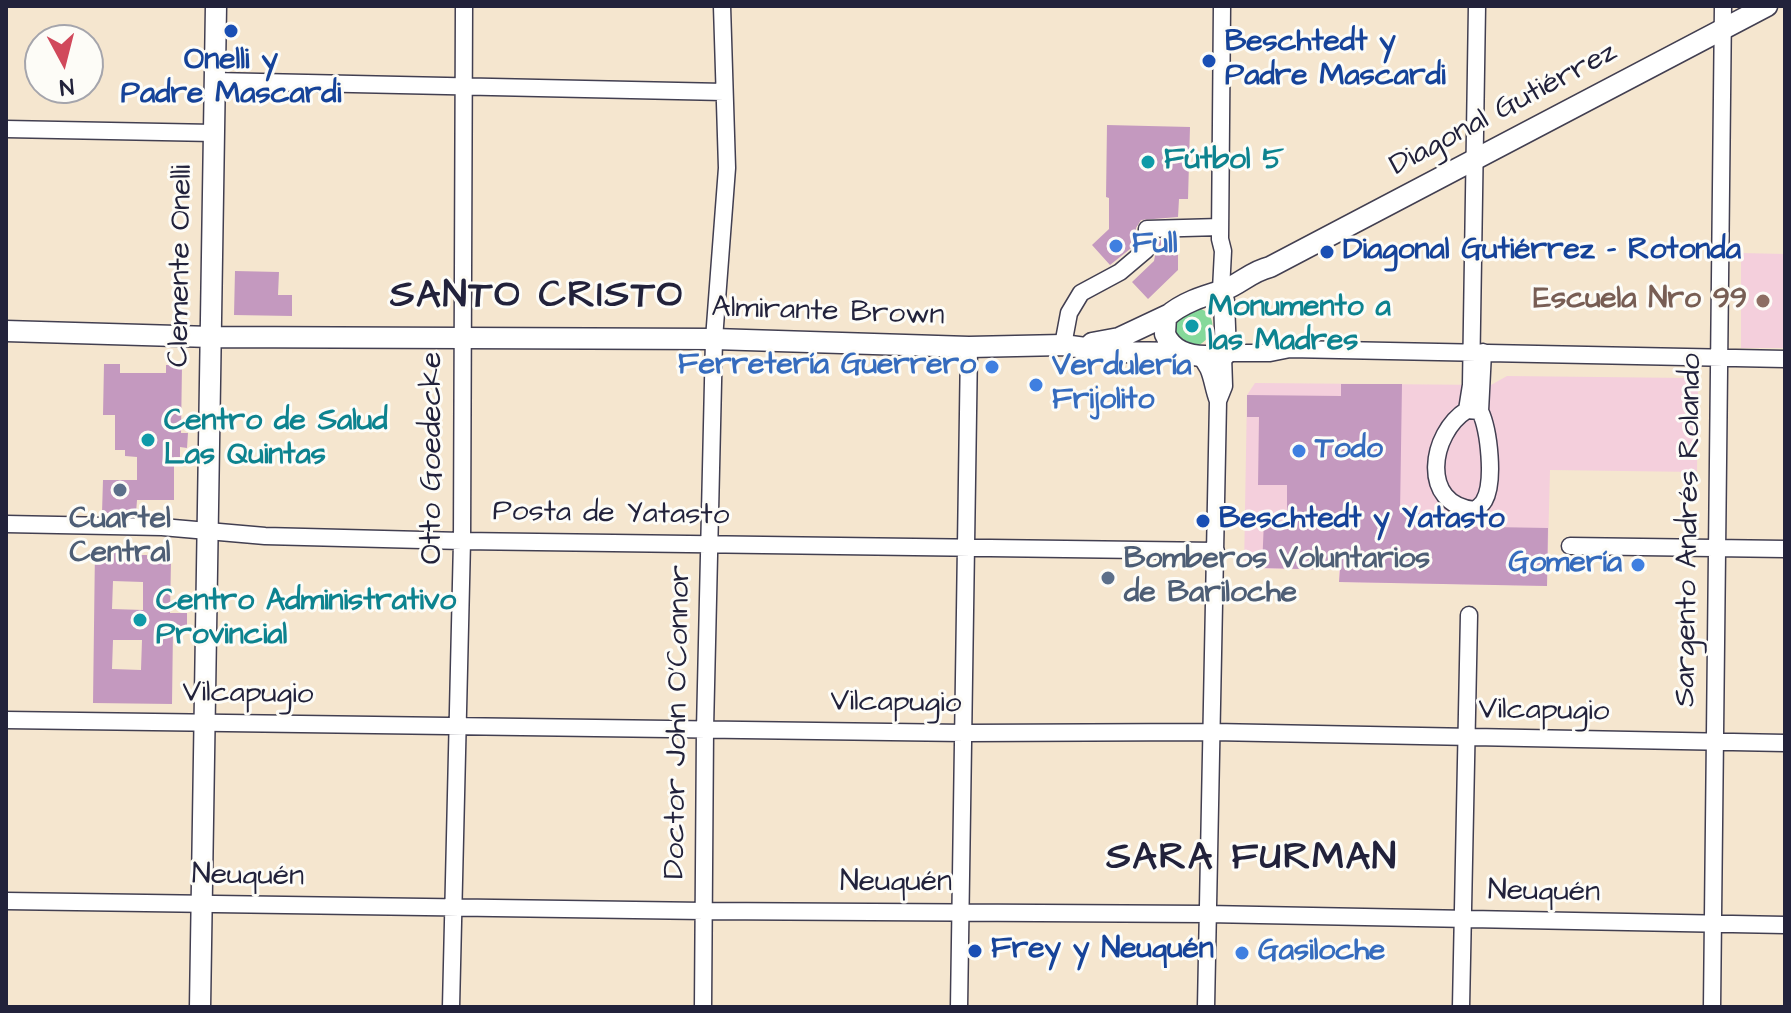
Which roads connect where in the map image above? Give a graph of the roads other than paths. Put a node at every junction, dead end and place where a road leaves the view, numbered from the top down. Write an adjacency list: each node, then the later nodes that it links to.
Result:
1 (216, 6): 9 (main road, Clemente Onelli)
2 (464, 6): 10 (street, Otto Goedecke)
3 (722, 6): 11 (street, Doctor John O'Connor)
4 (1222, 6): 15 (street)
5 (1477, 6): 14 (street)
6 (1723, 6): 8 (street, Sargento Andrés Rolando)
7 (1767, 6): 8 (main road, Diagonal Gutiérrez)
8 (1723, 29): 14 (main road, Diagonal Gutiérrez); 30 (street, Sargento Andrés Rolando)
9 (214, 81): 10 (street); 13 (main road, Clemente Onelli)
10 (463, 86): 11 (street); 22 (street, Otto Goedecke)
11 (724, 92): 23 (street, Doctor John O'Connor)
12 (6, 129): 13 (street)
13 (214, 133): 21 (main road, Clemente Onelli)
14 (1472, 160): 16 (main road, Diagonal Gutiérrez); 27 (street)
15 (1220, 233): 16 (street); 17 (street); 24 (street)
16 (1222, 294): 17 (main road, Diagonal Gutiérrez); 20 (main road)
17 (1195, 298): 18 (main road, Almirante Brown)
18 (1170, 314): 24 (main road, Almirante Brown); 28 (main road)
19 (6, 331): 21 (main road, Almirante Brown)
20 (1226, 332): 26 (street); 29 (main road)
21 (211, 337): 22 (main road, Almirante Brown); 35 (main road, Clemente Onelli)
22 (463, 337): 23 (main road, Almirante Brown); 36 (street, Otto Goedecke)
23 (714, 339): 25 (main road, Almirante Brown); 37 (street, Doctor John O'Connor)
24 (1068, 346): 25 (main road, Almirante Brown); 28 (main road, Almirante Brown)
25 (969, 347): 41 (street)
26 (1290, 349): 27 (street); 29 (street)
27 (1477, 352): 30 (street); 33 (street)
28 (1190, 354): 29 (main road, Almirante Brown); 32 (street)
29 (1225, 354): 32 (street)
30 (1721, 358): 31 (street); 39 (street, Sargento Andrés Rolando)
31 (1785, 359)
32 (1218, 401): 42 (street)
33 (1473, 411): 33 (street)
34 (6, 524): 35 (street, Posta de Yatasto)
35 (208, 530): 36 (street, Posta de Yatasto); 45 (main road, Clemente Onelli)
36 (462, 541): 37 (street, Posta de Yatasto); 46 (street, Otto Goedecke)
37 (710, 545): 41 (street, Posta de Yatasto); 47 (street, Doctor John O'Connor)
38 (1570, 546): 39 (street)
39 (1719, 548): 40 (street); 51 (street, Sargento Andrés Rolando)
40 (1785, 549)
41 (967, 550): 42 (street, Posta de Yatasto); 49 (street)
42 (1216, 551): 48 (street)
43 (1469, 615): 50 (street)
44 (6, 720): 45 (street, Vilcapugio)
45 (205, 722): 46 (street, Vilcapugio); 54 (main road, Clemente Onelli)
46 (457, 727): 47 (street, Vilcapugio); 55 (street, Otto Goedecke)
47 (705, 729): 49 (street, Vilcapugio); 56 (street, Doctor John O'Connor)
48 (1213, 732): 49 (street, Vilcapugio); 50 (street, Vilcapugio); 58 (street)
49 (964, 733): 57 (street)
50 (1467, 738): 51 (street, Vilcapugio); 59 (street)
51 (1716, 742): 52 (street, Vilcapugio); 60 (street, Sargento Andrés Rolando)
52 (1785, 743)
53 (6, 901): 54 (street, Neuquén)
54 (202, 904): 55 (street, Neuquén); 62 (main road, Clemente Onelli)
55 (453, 907): 56 (street, Neuquén); 63 (street, Otto Goedecke)
56 (704, 911): 57 (street, Neuquén); 64 (street, Doctor John O'Connor)
57 (962, 912): 58 (street, Neuquén); 65 (street)
58 (1207, 914): 59 (street, Neuquén); 66 (street)
59 (1463, 920): 60 (street, Neuquén); 67 (street)
60 (1713, 923): 61 (street, Neuquén); 68 (street, Sargento Andrés Rolando)
61 (1785, 925)
62 (200, 1007)
63 (451, 1007)
64 (703, 1007)
65 (959, 1007)
66 (1206, 1007)
67 (1461, 1007)
68 (1712, 1007)

